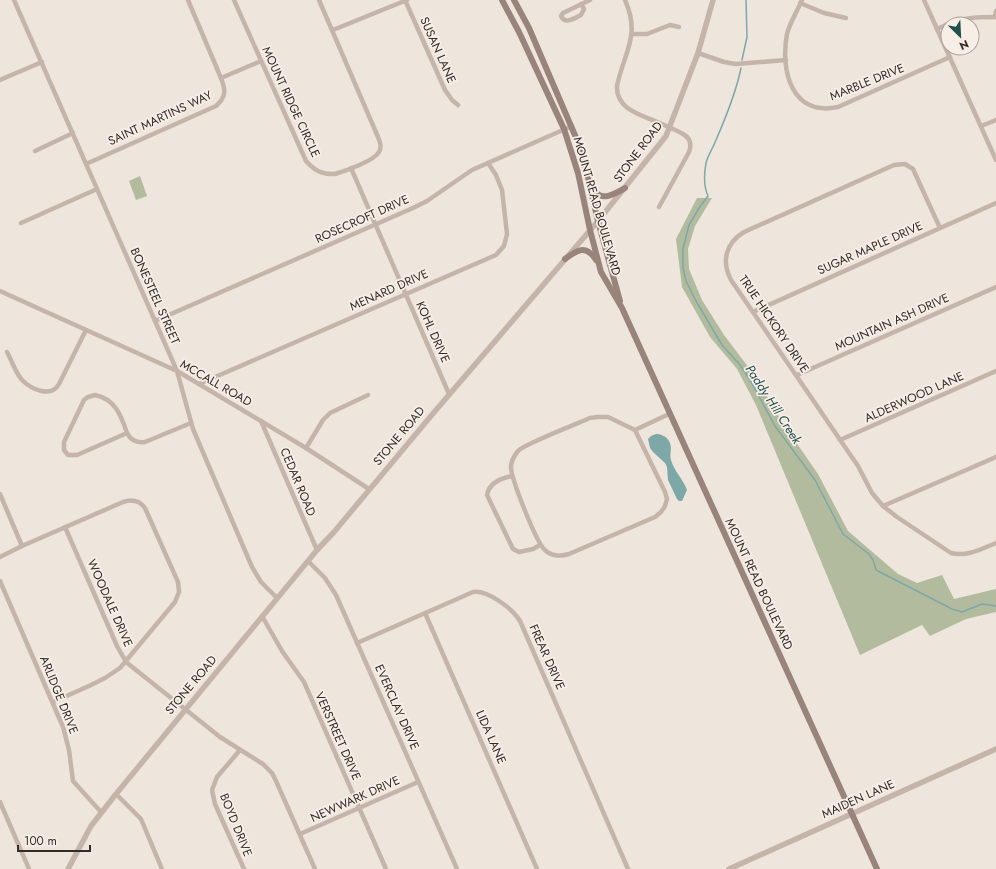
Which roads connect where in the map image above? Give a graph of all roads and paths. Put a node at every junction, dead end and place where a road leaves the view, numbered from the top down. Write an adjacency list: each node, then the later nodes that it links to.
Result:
1 (14, 0): 27 (street, BONESTEEL STREET)
2 (188, 0): 28 (street, SAINT MARTINS WAY)
3 (234, 0): 26 (street, MOUNT RIDGE CIRCLE)
4 (319, 0): 21 (street, MOUNT RIDGE CIRCLE)
5 (406, 0): 21 (street); 30 (street, SUSAN LANE)
6 (502, 0): 35 (main road, MOUNT READ BOULEVARD)
7 (515, 0): 32 (main road, MOUNT READ BOULEVARD)
8 (590, 0): 13 (street)
9 (625, 0): 22 (street)
10 (713, 0): 23 (street, STONE ROAD)
11 (924, 0): 20 (street)
12 (801, 2): 16 (street); 25 (street, MARBLE DRIVE)
13 (581, 4): 13 (street)
14 (996, 11): 15 (street)
15 (996, 17): 17 (street)
16 (846, 18)
17 (980, 18)
18 (679, 27): 22 (street)
19 (940, 28): 20 (street)
20 (937, 29): 24 (street)
21 (333, 30): 41 (street, MOUNT RIDGE CIRCLE)
22 (632, 34): 34 (street)
23 (698, 53): 25 (street); 34 (street, STONE ROAD)
24 (950, 57): 25 (street, MARBLE DRIVE); 33 (street)
25 (786, 60)
26 (260, 61): 28 (street, SAINT MARTINS WAY); 41 (street, MOUNT RIDGE CIRCLE)
27 (42, 62): 29 (street); 36 (street, BONESTEEL STREET)
28 (222, 78): 40 (street, SAINT MARTINS WAY)
29 (0, 80)
30 (458, 104)
31 (996, 120): 33 (street)
32 (572, 126): 35 (street, ROSECROFT DRIVE); 42 (main road, MOUNT READ BOULEVARD)
33 (981, 126): 38 (street)
34 (671, 127): 43 (street, STONE ROAD); 46 (street)
35 (564, 129): 39 (street, ROSECROFT DRIVE); 51 (main road, MOUNT READ BOULEVARD)
36 (73, 133): 37 (street); 40 (street, BONESTEEL STREET)
37 (35, 151)
38 (996, 160)
39 (488, 163): 49 (street, ROSECROFT DRIVE); 56 (street, MENARD DRIVE)
40 (86, 164): 44 (street, BONESTEEL STREET)
41 (351, 168): 49 (street, KOHL DRIVE)
42 (589, 182): 43 (main road); 47 (main road, MOUNT READ BOULEVARD)
43 (625, 188): 47 (street, STONE ROAD)
44 (97, 189): 48 (street); 59 (street, BONESTEEL STREET)
45 (996, 203): 50 (street, SUGAR MAPLE DRIVE)
46 (659, 207)
47 (598, 221): 51 (street, STONE ROAD); 57 (main road, MOUNT READ BOULEVARD)
48 (21, 222)
49 (375, 224): 56 (street, KOHL DRIVE); 59 (street, ROSECROFT DRIVE)
50 (940, 228): 58 (street, SUGAR MAPLE DRIVE); 58 (street, TRUE HICKORY DRIVE)
51 (590, 230): 52 (street, STONE ROAD); 53 (main road, MOUNT READ BOULEVARD)
52 (565, 259): 53 (main road); 66 (street, STONE ROAD)
53 (600, 266): 57 (main road, MOUNT READ BOULEVARD)
54 (996, 287): 64 (street, MOUNTAIN ASH DRIVE)
55 (0, 291): 60 (street, MCCALL ROAD)
56 (405, 294): 65 (street, MENARD DRIVE); 66 (street, KOHL DRIVE)
57 (622, 308): 68 (main road, MOUNT READ BOULEVARD)
58 (753, 312): 64 (street, TRUE HICKORY DRIVE)
59 (155, 321): 62 (street, BONESTEEL STREET)
60 (86, 330): 61 (street); 62 (street, MCCALL ROAD)
61 (7, 352)
62 (177, 371): 65 (street, MCCALL ROAD); 70 (street, BONESTEEL STREET)
63 (996, 371): 73 (street, ALDERWOOD LANE)
64 (797, 375): 73 (street, TRUE HICKORY DRIVE)
65 (199, 384): 69 (street, MCCALL ROAD)
66 (449, 394): 77 (street, STONE ROAD)
67 (368, 395): 74 (street)
68 (669, 414): 71 (street); 102 (main road, MOUNT READ BOULEVARD)
69 (261, 421): 74 (street, MCCALL ROAD); 84 (street, CEDAR ROAD)
70 (191, 423): 72 (street); 88 (street, BONESTEEL STREET)
71 (635, 430): 76 (street); 82 (street)
72 (127, 433): 72 (street)
73 (840, 440): 79 (street, TRUE HICKORY DRIVE)
74 (306, 448): 77 (street, MCCALL ROAD)
75 (996, 457): 79 (street)
76 (512, 476): 82 (street); 82 (street)
77 (369, 489): 84 (street, STONE ROAD)
78 (0, 494): 83 (street)
79 (883, 506): 81 (street, TRUE HICKORY DRIVE)
80 (65, 527): 83 (street); 92 (street, WOODALE DRIVE); 92 (street)
81 (996, 542)
82 (540, 545)
83 (22, 546): 85 (street)
84 (317, 550): 86 (street, STONE ROAD)
85 (0, 557)
86 (308, 561): 88 (street, STONE ROAD); 91 (street, EVERCLAY DRIVE)
87 (0, 581): 93 (street, ARLIDGE DRIVE)
88 (277, 598): 90 (street, STONE ROAD)
89 (425, 613): 91 (street, FREAR DRIVE); 111 (street, LIDA LANE); 112 (street, FREAR DRIVE)
90 (262, 616): 94 (street, STONE ROAD); 100 (street, VERSTREET DRIVE)
91 (358, 643): 97 (street, EVERCLAY DRIVE)
92 (126, 662): 93 (street); 94 (street, WOODALE DRIVE)
93 (53, 702): 101 (street, ARLIDGE DRIVE)
94 (185, 709): 96 (street, WOODALE DRIVE); 98 (street, STONE ROAD)
95 (996, 749): 102 (street, MAIDEN LANE)
96 (240, 750): 103 (street, WOODALE DRIVE); 107 (street, BOYD DRIVE)
97 (418, 782): 100 (street, NEWWARK DRIVE); 110 (street, EVERCLAY DRIVE)
98 (116, 794): 101 (street, STONE ROAD); 106 (street)
99 (0, 802): 104 (street)
100 (359, 808): 103 (street, NEWWARK DRIVE); 109 (street, VERSTREET DRIVE)
101 (101, 812): 105 (street, STONE ROAD)
102 (852, 814): 113 (street, MAIDEN LANE); 114 (main road, MOUNT READ BOULEVARD)
103 (300, 834): 108 (street, WOODALE DRIVE)
104 (29, 869)
105 (68, 869)
106 (162, 869)
107 (244, 869)
108 (316, 869)
109 (386, 869)
110 (456, 869)
111 (537, 869)
112 (628, 869)
113 (729, 869)
114 (877, 869)

